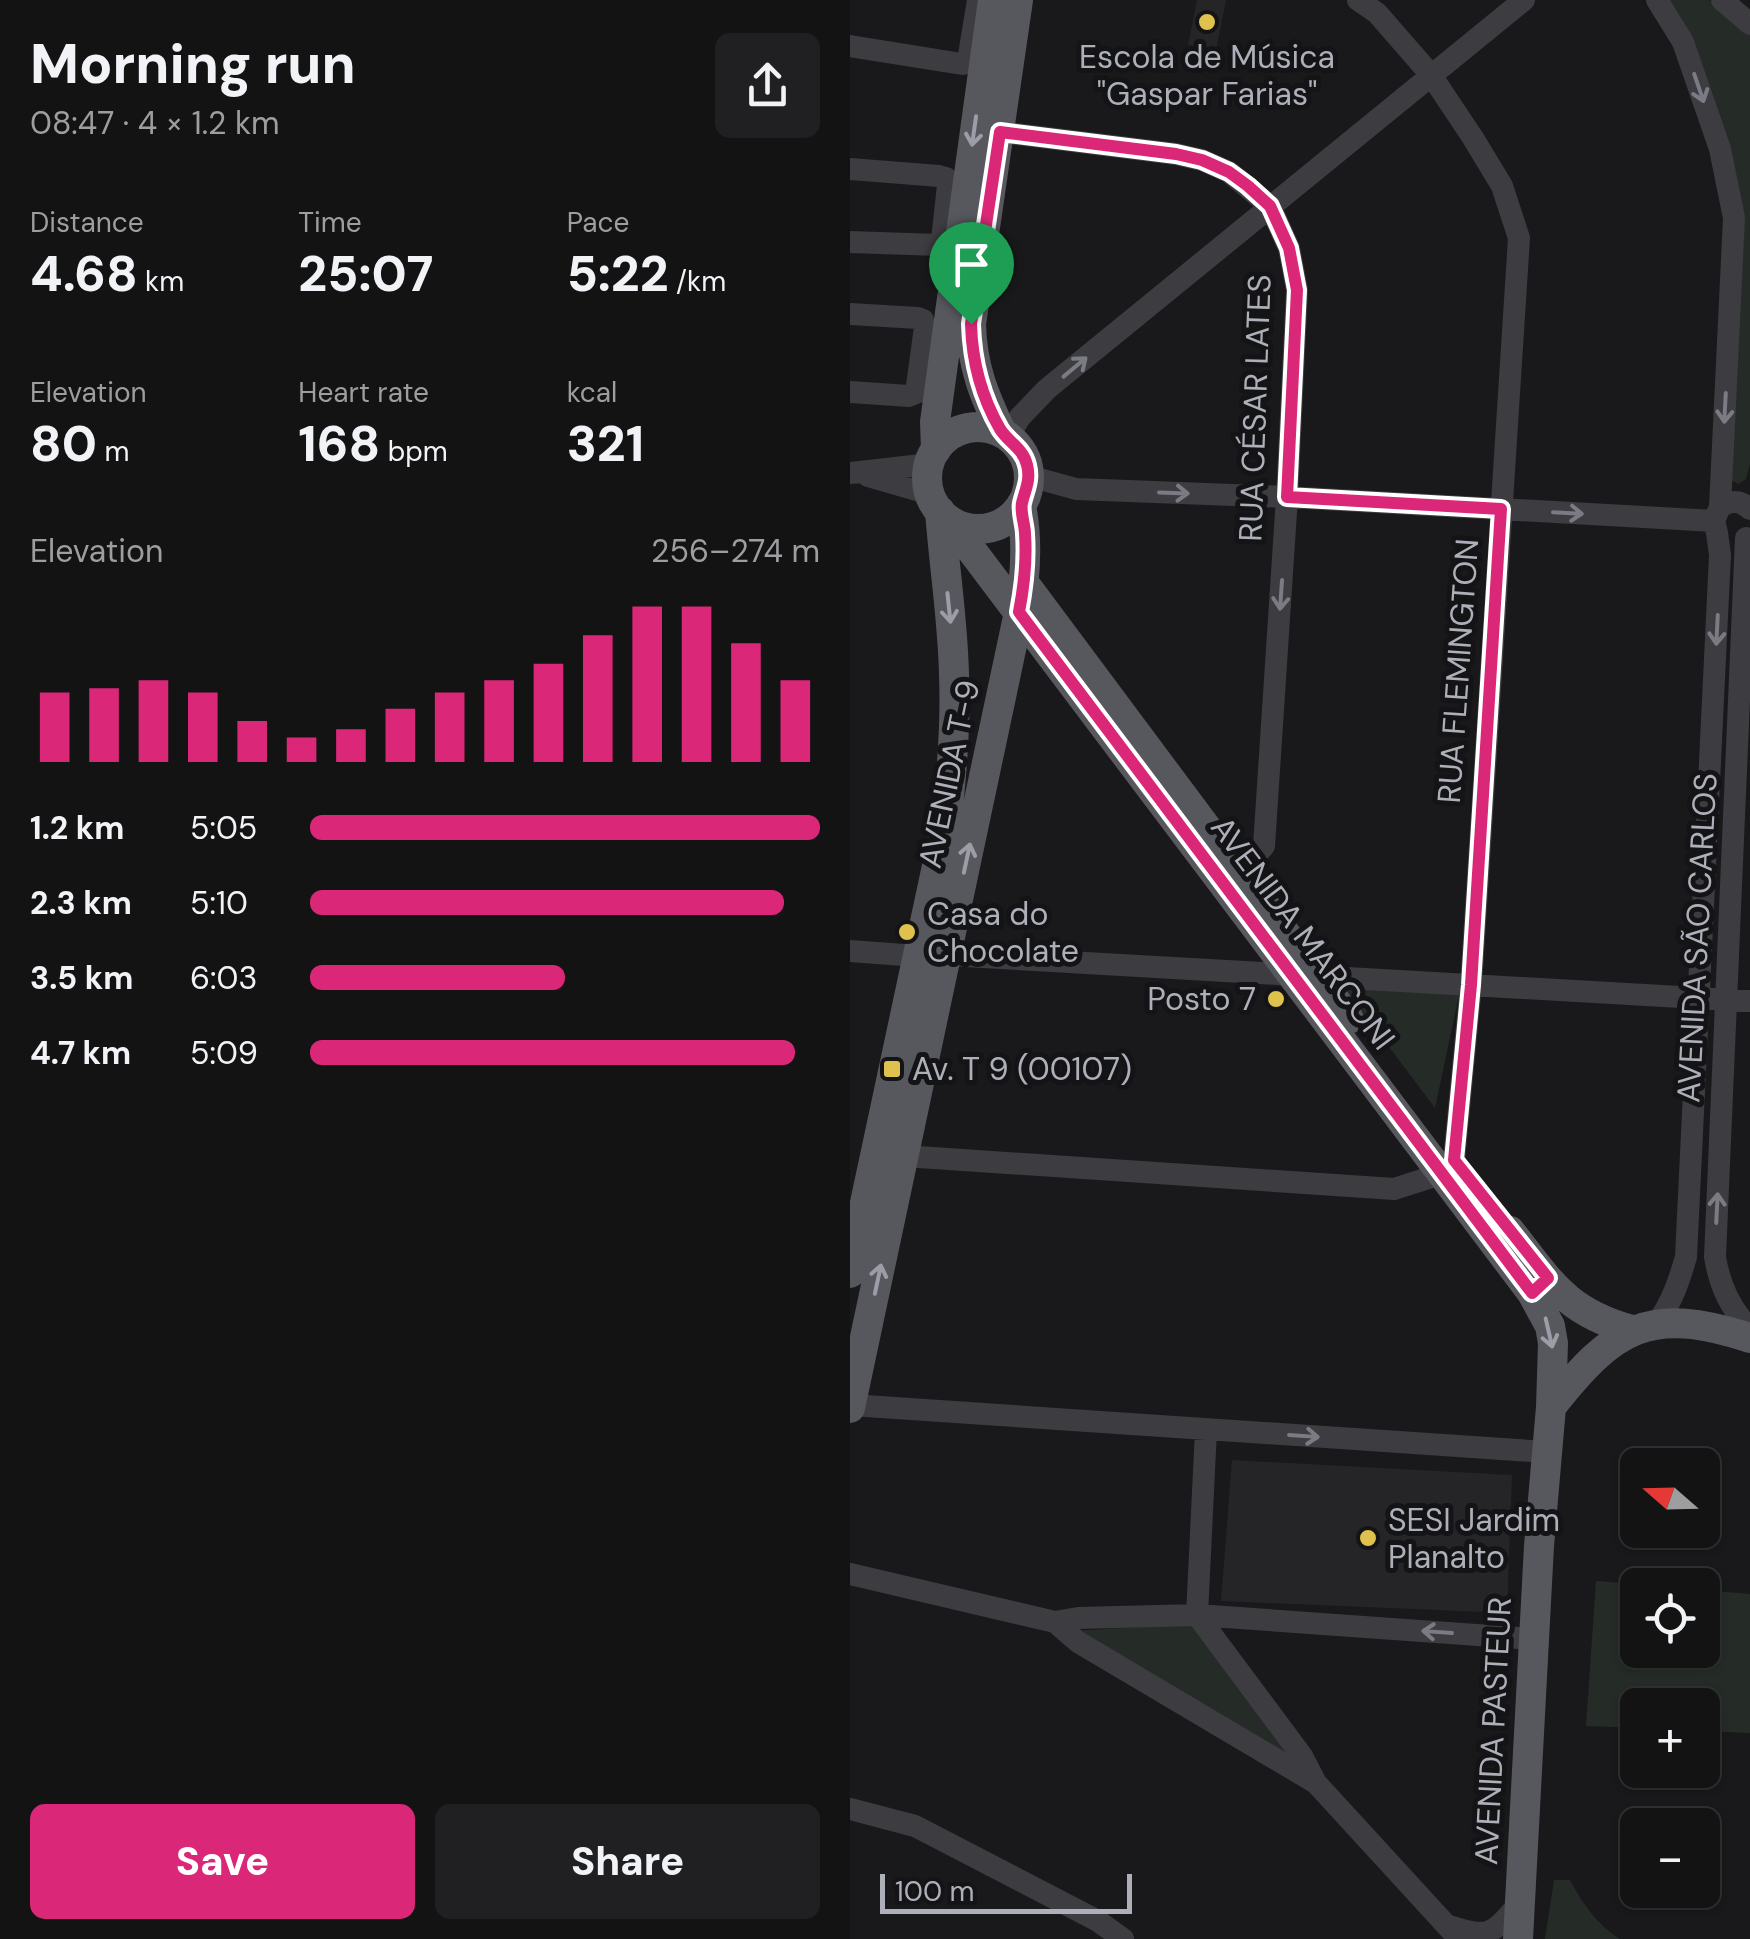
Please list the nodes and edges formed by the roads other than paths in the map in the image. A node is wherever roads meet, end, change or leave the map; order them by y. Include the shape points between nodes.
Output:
1 (978, 0) edge
2 (992, 0) edge
3 (1018, 0) edge
4 (1358, 0) edge
5 (1524, 0) edge
6 (1658, 0) edge
7 (1722, 0) edge
8 (1750, 24) edge
9 (850, 46) edge
10 (1431, 74) junction
11 (1000, 132) junction
12 (850, 170) edge
13 (1270, 206) junction
14 (850, 242) edge
15 (850, 314) edge
16 (850, 392) edge
17 (1005, 435) junction
18 (855, 474) edge
19 (937, 488) junction
20 (1025, 493) junction
21 (1287, 497) junction
22 (1750, 506) edge
23 (1501, 509) junction
24 (1717, 520) junction
25 (1748, 536) edge
26 (1022, 598) junction
27 (1233, 880) junction
28 (850, 951) edge
29 (932, 956) junction
30 (1304, 975) junction
31 (1471, 985) junction
32 (1698, 998) junction
33 (1739, 1001) edge
34 (904, 1156) junction
35 (1447, 1167) junction
36 (1686, 1256) junction
37 (1715, 1257) junction
38 (850, 1274) edge
39 (1540, 1286) junction
40 (1644, 1326) junction
41 (1750, 1334) edge
42 (850, 1407) edge
43 (1551, 1407) junction
44 (1206, 1430) junction
45 (1546, 1452) junction
46 (850, 1574) edge
47 (1197, 1615) junction
48 (1055, 1622) junction
49 (1534, 1638) junction
50 (1316, 1783) junction
51 (850, 1809) edge
52 (1515, 1926) edge
53 (1454, 1933) edge
54 (1123, 1939) edge

1 - 9 street via 966,63
2 -> 19 main road, AVENIDA T-9 via 935,422
3 - 11 main road
4 - 10 street, RUA FLEMINGTON
5 - 10 street
6 -> 24 street, AVENIDA SÃO CARLOS via 1683,42 1720,149 1734,218
7 - 8 street
10 - 13 street
10 - 23 street, RUA FLEMINGTON via 1502,186 1519,238
11 - 13 street, RUA CÉSAR LATES via 1202,160 1229,172
11 - 17 main road via 971,324 981,388
12 - 14 street via 939,176 948,185 939,245
17 -> 13 street via 1048,389
13 - 21 street, RUA CÉSAR LATES via 1289,248 1297,290
15 - 16 street via 918,318 925,326 916,393
17 - 19 main road via 978,427 944,440
17 - 20 main road via 1023,454
18 - 19 street
19 - 20 main road via 974,529 1001,523
19 - 26 main road, AVENIDA MARCONI
19 -> 29 main road, AVENIDA T-9 via 954,733
20 -> 21 street
20 - 26 main road, AVENIDA T-9
21 - 23 street
21 -> 27 street, RUA CÉSAR LATES via 1264,846
22 - 24 street via 1734,502
23 -> 24 street
23 - 31 street, RUA FLEMINGTON
24 - 25 street via 1726,540
24 -> 32 street, AVENIDA SÃO CARLOS
25 - 33 street, AVENIDA SÃO CARLOS
26 - 27 main road, AVENIDA MARCONI
29 -> 26 main road, AVENIDA T-9
27 - 30 main road, AVENIDA MARCONI
28 - 29 street
29 - 30 street
29 - 34 main road, AVENIDA T-9
29 - 38 main road, AVENIDA T-9
30 - 31 street
30 - 35 main road, AVENIDA MARCONI
31 - 32 street
31 - 35 street, RUA FLEMINGTON
32 - 33 street
32 - 36 street, AVENIDA SÃO CARLOS
37 -> 33 street, AVENIDA SÃO CARLOS
34 - 35 street via 1394,1189
42 -> 34 main road, AVENIDA T-9
35 - 39 main road, AVENIDA MARCONI
36 - 37 street
36 - 40 street, AVENIDA SÃO CARLOS via 1669,1306
37 - 41 street, AVENIDA SÃO CARLOS via 1725,1296
39 - 40 main road, AVENIDA MARCONI via 1590,1316
39 -> 43 main road, AVENIDA MARCONI via 1553,1343
40 - 41 main road, AVENIDA MARCONI
40 - 43 main road via 1598,1354
42 - 44 street
43 - 45 main road, AVENIDA PASTEUR
44 -> 45 street
44 - 47 street
45 - 49 main road, AVENIDA PASTEUR
46 - 48 street
47 - 48 street
49 -> 47 street
47 - 50 street
48 - 50 street
49 - 52 main road, AVENIDA PASTEUR
50 - 53 street
51 - 54 street via 914,1826
52 - 53 street via 1488,1935

